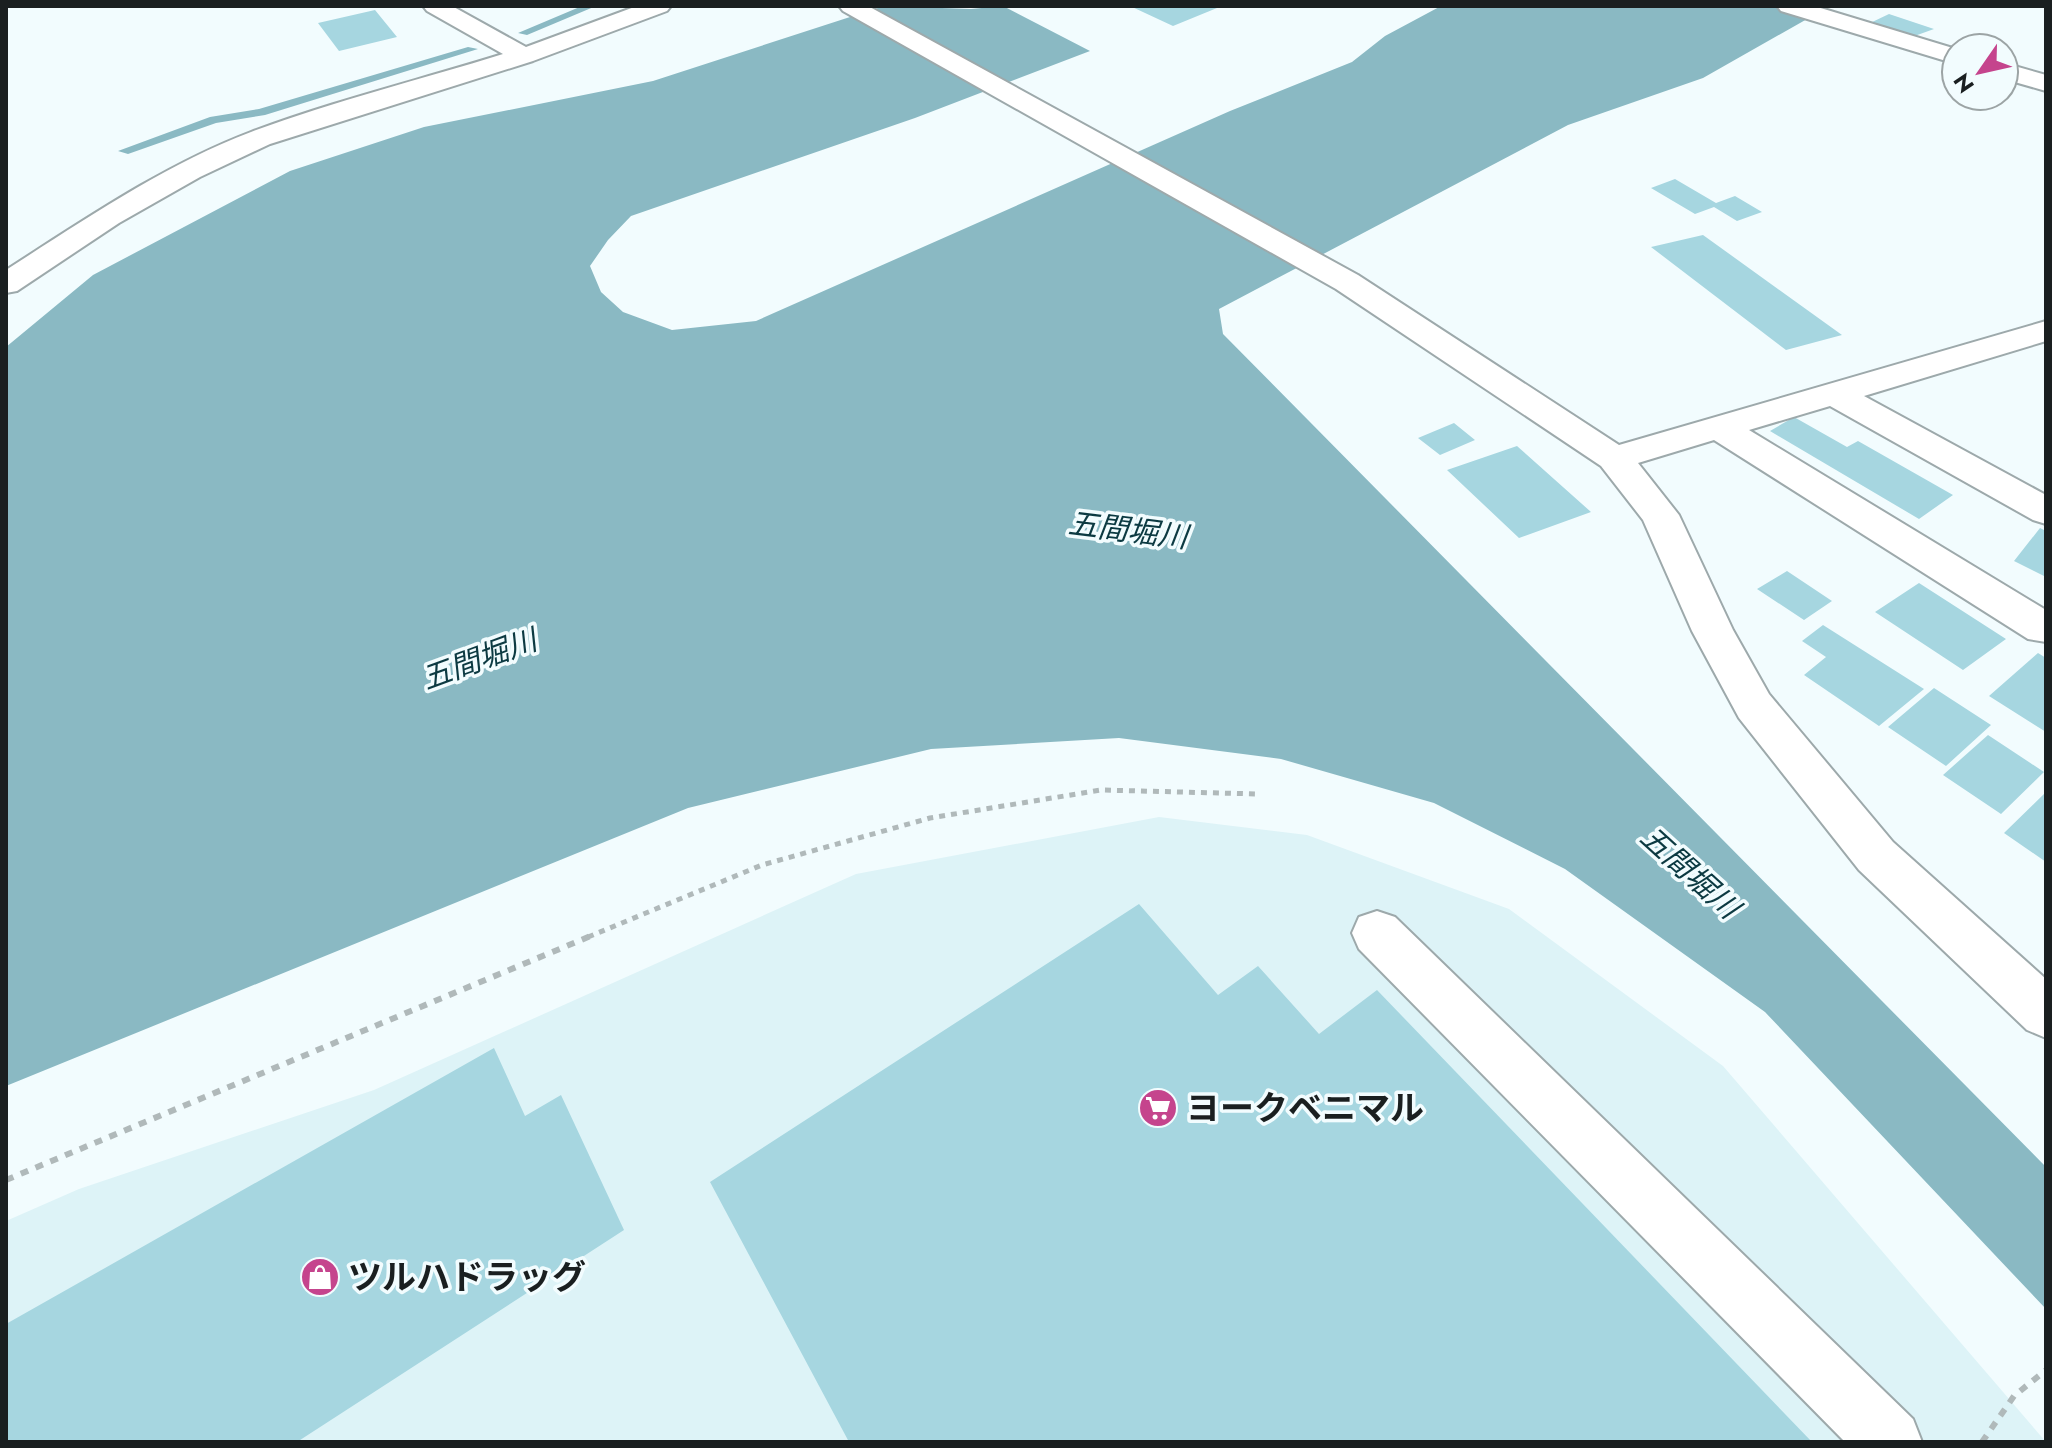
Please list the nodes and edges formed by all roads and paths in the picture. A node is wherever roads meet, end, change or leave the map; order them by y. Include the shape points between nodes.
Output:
1 (435, 6) edge
2 (659, 6) edge
3 (851, 6) edge
4 (1789, 6) edge
5 (1940, 52) edge
6 (524, 56) junction
7 (2020, 76) edge
8 (2046, 83) edge
9 (6, 284) edge
10 (1358, 289) junction
11 (2044, 333) edge
12 (1833, 393) junction
13 (1515, 425) dead end
14 (1718, 427) junction
15 (1614, 458) junction
16 (2046, 511) edge
17 (2043, 628) dead end
18 (1259, 794) dead end
19 (1377, 933) dead end
20 (2046, 1013) edge
21 (6, 1180) edge
22 (2046, 1370) edge
23 (1890, 1442) edge
24 (1982, 1442) edge

1 - 6 street
2 - 6 street
3 - 10 street
4 - 5 street
6 - 9 street via 260,138 109,217
7 - 8 street
10 - 13 street via 1343,310
10 - 15 street
11 - 12 street
12 - 14 street
12 - 16 street
14 - 15 street
14 - 17 street
15 - 20 street via 1660,515 1754,706 1876,856
18 - 21 path via 1101,790 930,818 762,865
19 - 23 street
22 - 24 path via 2014,1396

